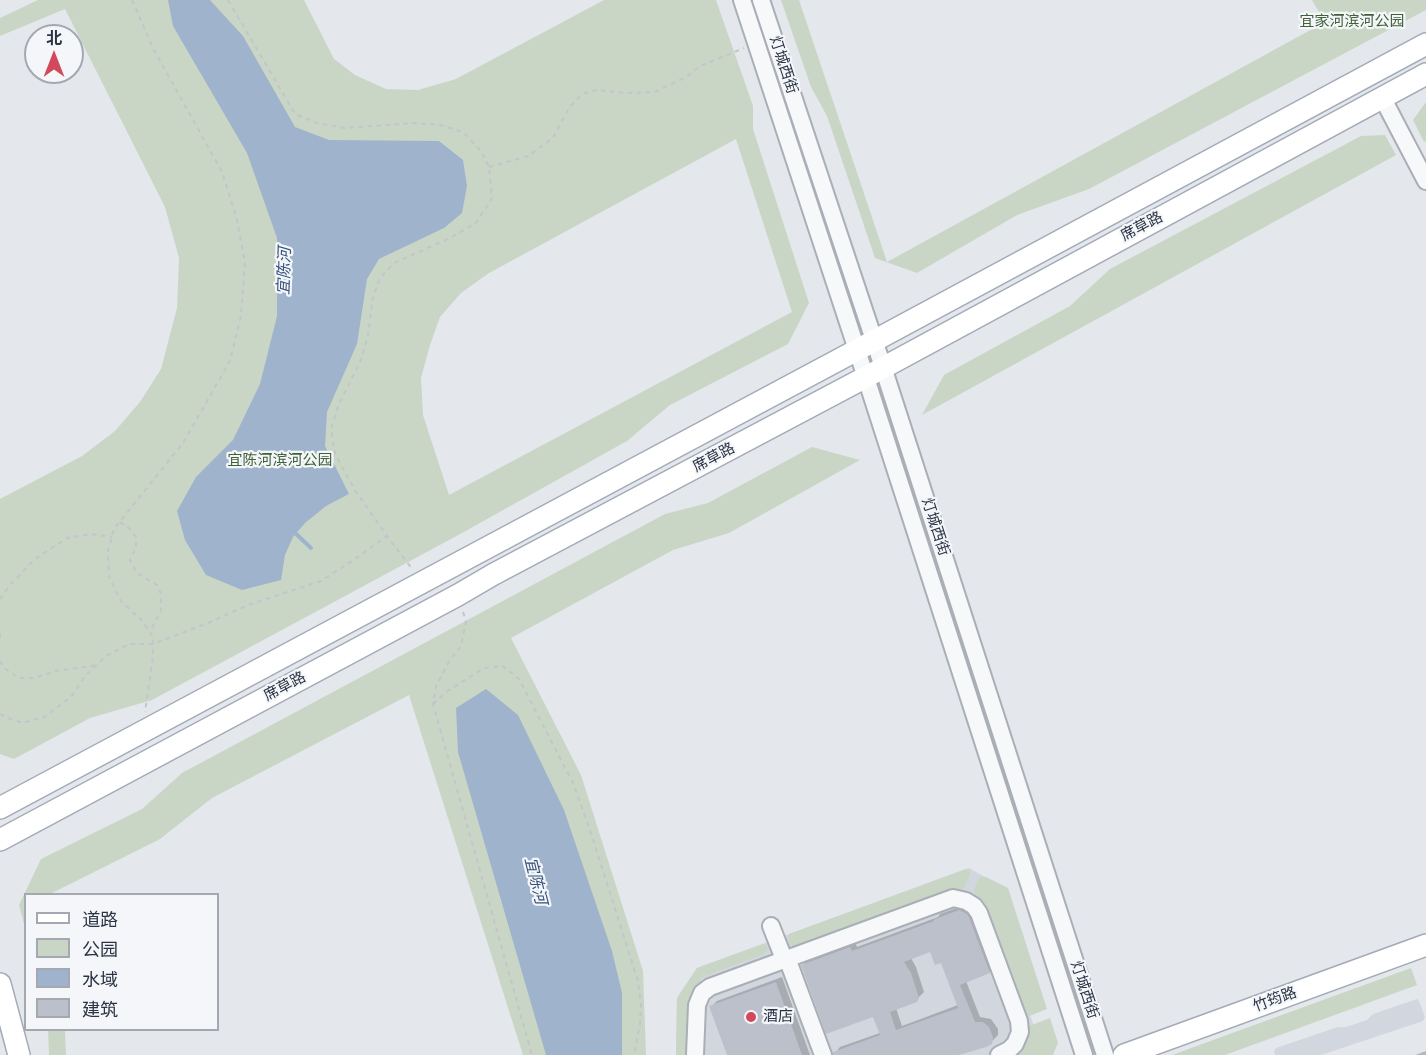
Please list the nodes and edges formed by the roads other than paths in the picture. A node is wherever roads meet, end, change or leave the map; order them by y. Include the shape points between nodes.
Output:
1 (742, 0) edge
2 (761, 0) edge
3 (1426, 44) edge
4 (1426, 74) edge
5 (1382, 97) junction
6 (1426, 181) edge
7 (866, 346) junction
8 (874, 372) junction
9 (0, 808) edge
10 (0, 840) edge
11 (771, 926) dead end
12 (1426, 945) edge
13 (785, 959) junction
14 (0, 984) edge
15 (19, 1055) edge
16 (695, 1055) edge
17 (823, 1055) edge
18 (999, 1055) edge
19 (1084, 1055) edge
20 (1105, 1055) edge
21 (1124, 1055) edge

1 - 7 street, 灯城西街
2 - 7 street, 灯城西街
3 - 7 main road, 席草路
4 - 5 main road, 席草路
5 - 6 street
5 - 8 main road, 席草路
7 - 8 street, 灯城西街
7 - 9 main road, 席草路
8 - 10 main road, 席草路
8 - 19 street, 灯城西街
8 - 20 street, 灯城西街
11 - 13 street
12 - 21 main road, 竹筠路
13 - 16 street via 702,993 696,1009
13 - 17 street
13 - 18 street via 947,899 966,901 979,913 1019,1021 1016,1044
14 - 15 main road

